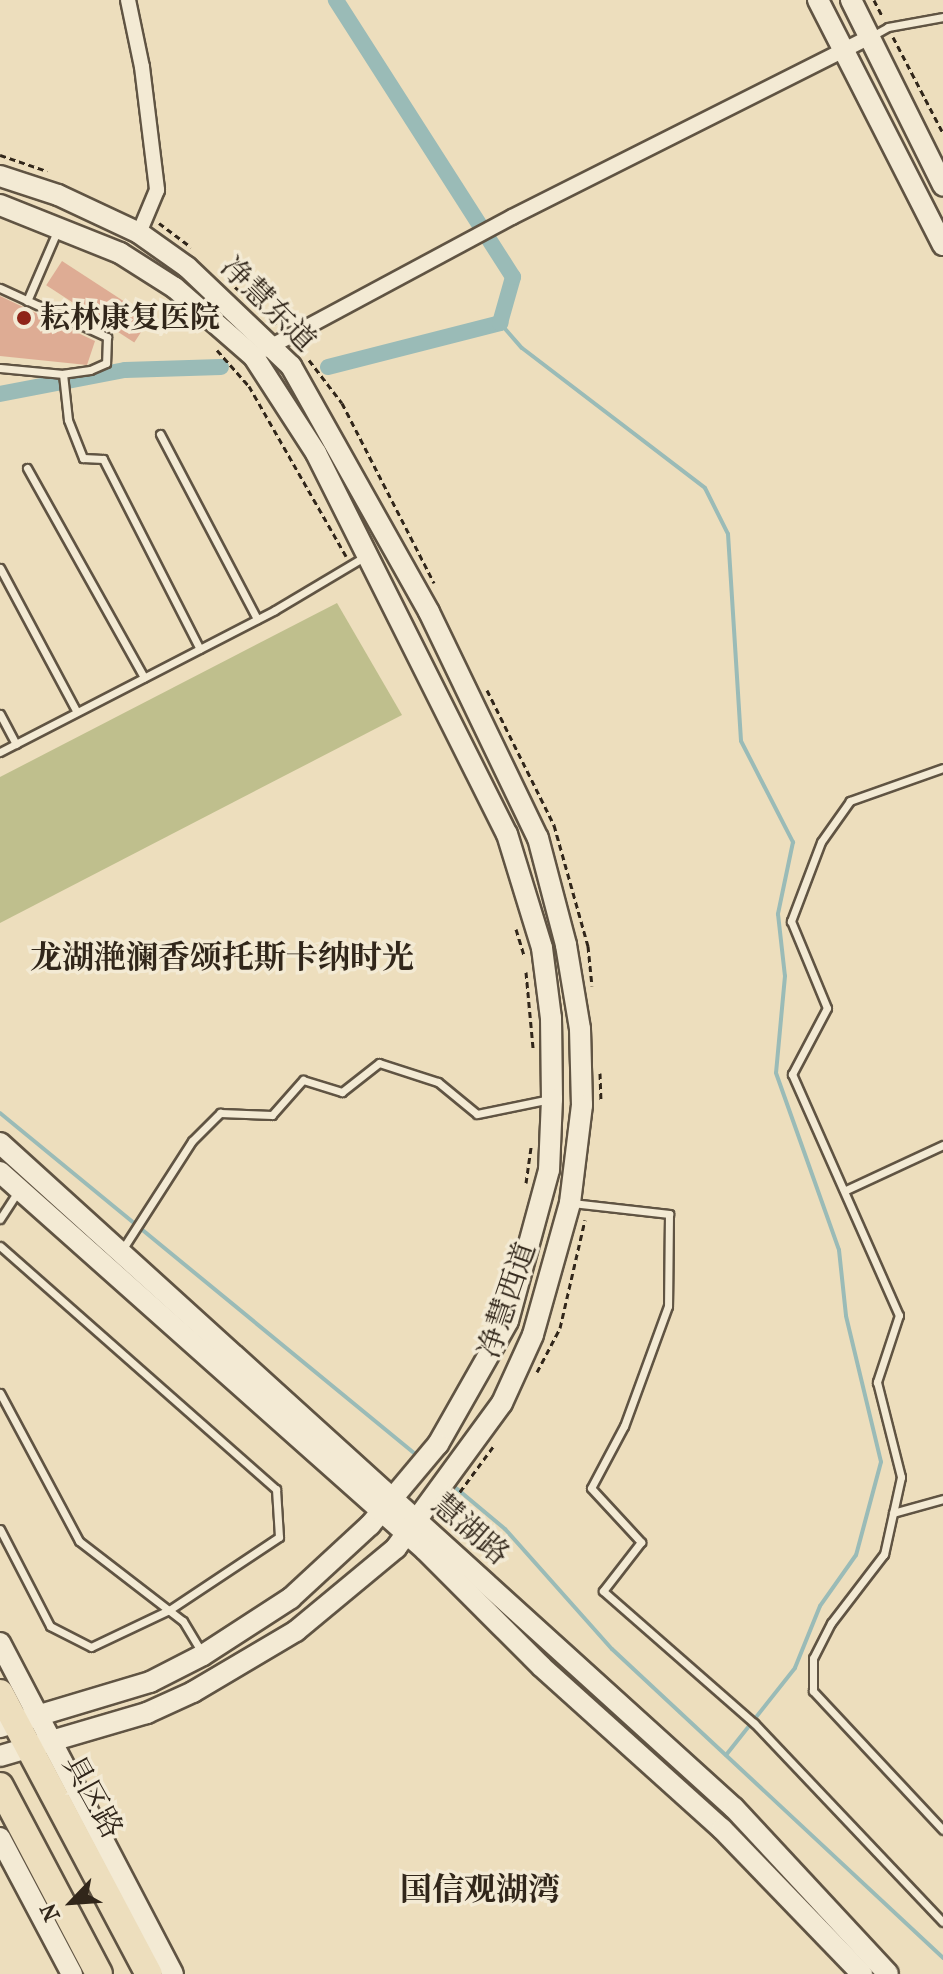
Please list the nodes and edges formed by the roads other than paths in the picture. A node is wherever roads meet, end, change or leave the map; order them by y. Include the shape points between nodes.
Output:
1 (128, 0) edge
2 (818, 0) edge
3 (851, 0) edge
4 (943, 17) edge
5 (879, 32) junction
6 (845, 49) junction
7 (0, 176) edge
8 (943, 185) edge
9 (0, 205) edge
10 (58, 228) junction
11 (139, 233) junction
12 (943, 245) edge
13 (0, 288) edge
14 (27, 301) junction
15 (273, 344) junction
16 (254, 357) junction
17 (0, 368) edge
18 (64, 376) junction
19 (160, 434) dead end
20 (27, 468) dead end
21 (359, 561) junction
22 (0, 568) edge
23 (429, 612) joint
24 (257, 619) junction
25 (406, 628) joint
26 (200, 649) junction
27 (144, 677) junction
28 (77, 712) junction
29 (0, 714) edge
30 (16, 744) junction
31 (0, 752) edge
32 (943, 768) edge
33 (552, 1099) junction
34 (0, 1143) edge
35 (943, 1145) edge
36 (0, 1172) edge
37 (19, 1190) junction
38 (846, 1190) junction
39 (570, 1203) junction
40 (0, 1219) edge
41 (0, 1246) edge
42 (120, 1252) junction
43 (0, 1393) edge
44 (943, 1499) edge
45 (386, 1507) junction
46 (893, 1513) junction
47 (0, 1529) edge
48 (411, 1529) junction
49 (169, 1610) junction
50 (0, 1643) edge
51 (203, 1655) junction
52 (0, 1693) edge
53 (18, 1722) edge
54 (41, 1745) junction
55 (0, 1756) edge
56 (0, 1786) edge
57 (943, 1830) edge
58 (0, 1838) edge
59 (943, 1922) edge
60 (72, 1974) edge
61 (99, 1974) edge
62 (149, 1974) edge
63 (173, 1974) edge
64 (862, 1974) edge
65 (888, 1974) edge

1 - 11 street via 157,190
2 - 6 street
3 - 5 street
4 - 5 lane
5 - 6 street
5 - 8 street
6 - 12 street
6 - 15 street
7 - 11 street, 净慧东道 via 58,195
9 - 10 street, 净慧东道
10 - 14 lane
10 - 16 street, 净慧东道 via 120,253 175,288
11 - 15 street, 净慧东道 via 187,267
13 - 14 lane
14 - 18 lane via 107,337 106,363
15 - 16 street
15 - 23 street, 净慧东道 via 330,428
16 - 21 street, 净慧东道 via 316,453
17 - 18 lane
18 - 26 lane via 68,420 83,458 103,459
19 - 24 lane
20 - 27 lane
21 - 24 lane
21 - 25 street, 净慧东道
22 - 28 lane
23 - 39 street, 净慧西道 via 538,838 566,945 580,1029 582,1105
24 - 26 lane
25 - 33 street, 净慧西道 via 512,848 542,948 551,1018
26 - 27 lane
27 - 28 lane
28 - 30 lane
29 - 30 lane
30 - 31 lane
32 - 38 lane via 850,801 821,842 791,921 827,1008 792,1074
33 - 42 lane via 477,1114 438,1082 379,1063 342,1092 303,1080 272,1115 220,1113 192,1141
33 - 45 street, 净慧西道 via 549,1170 508,1321 438,1444
34 - 42 street, 慧湖路
35 - 38 lane
36 - 37 street, 慧湖路
37 - 40 lane
37 - 45 street, 慧湖路
38 - 46 lane via 899,1315 877,1382 901,1477
39 - 48 street, 净慧西道 via 533,1335 502,1403 469,1468 448,1496
39 - 59 lane via 669,1214 668,1306 624,1426 591,1488 641,1542 603,1591 754,1723
41 - 49 lane via 276,1489 279,1537
42 - 45 street, 慧湖路
43 - 49 lane via 79,1541
44 - 46 lane
45 - 48 street, 慧湖路
45 - 51 street, 净慧西道 via 291,1598
46 - 57 lane via 884,1554 831,1623 813,1658 813,1691
47 - 49 lane via 50,1626 91,1647
48 - 54 street, 净慧西道 via 343,1594 256,1657 147,1713
48 - 64 street, 慧湖路 via 542,1667 722,1829
48 - 65 street, 慧湖路 via 734,1808
49 - 51 lane via 183,1621
50 - 53 street
51 - 53 street, 净慧西道 via 150,1682
52 - 53 highway, 具区路
53 - 54 highway, 具区路
54 - 55 street, 净慧西道
54 - 62 highway, 具区路
54 - 63 street
56 - 61 highway
58 - 60 street

